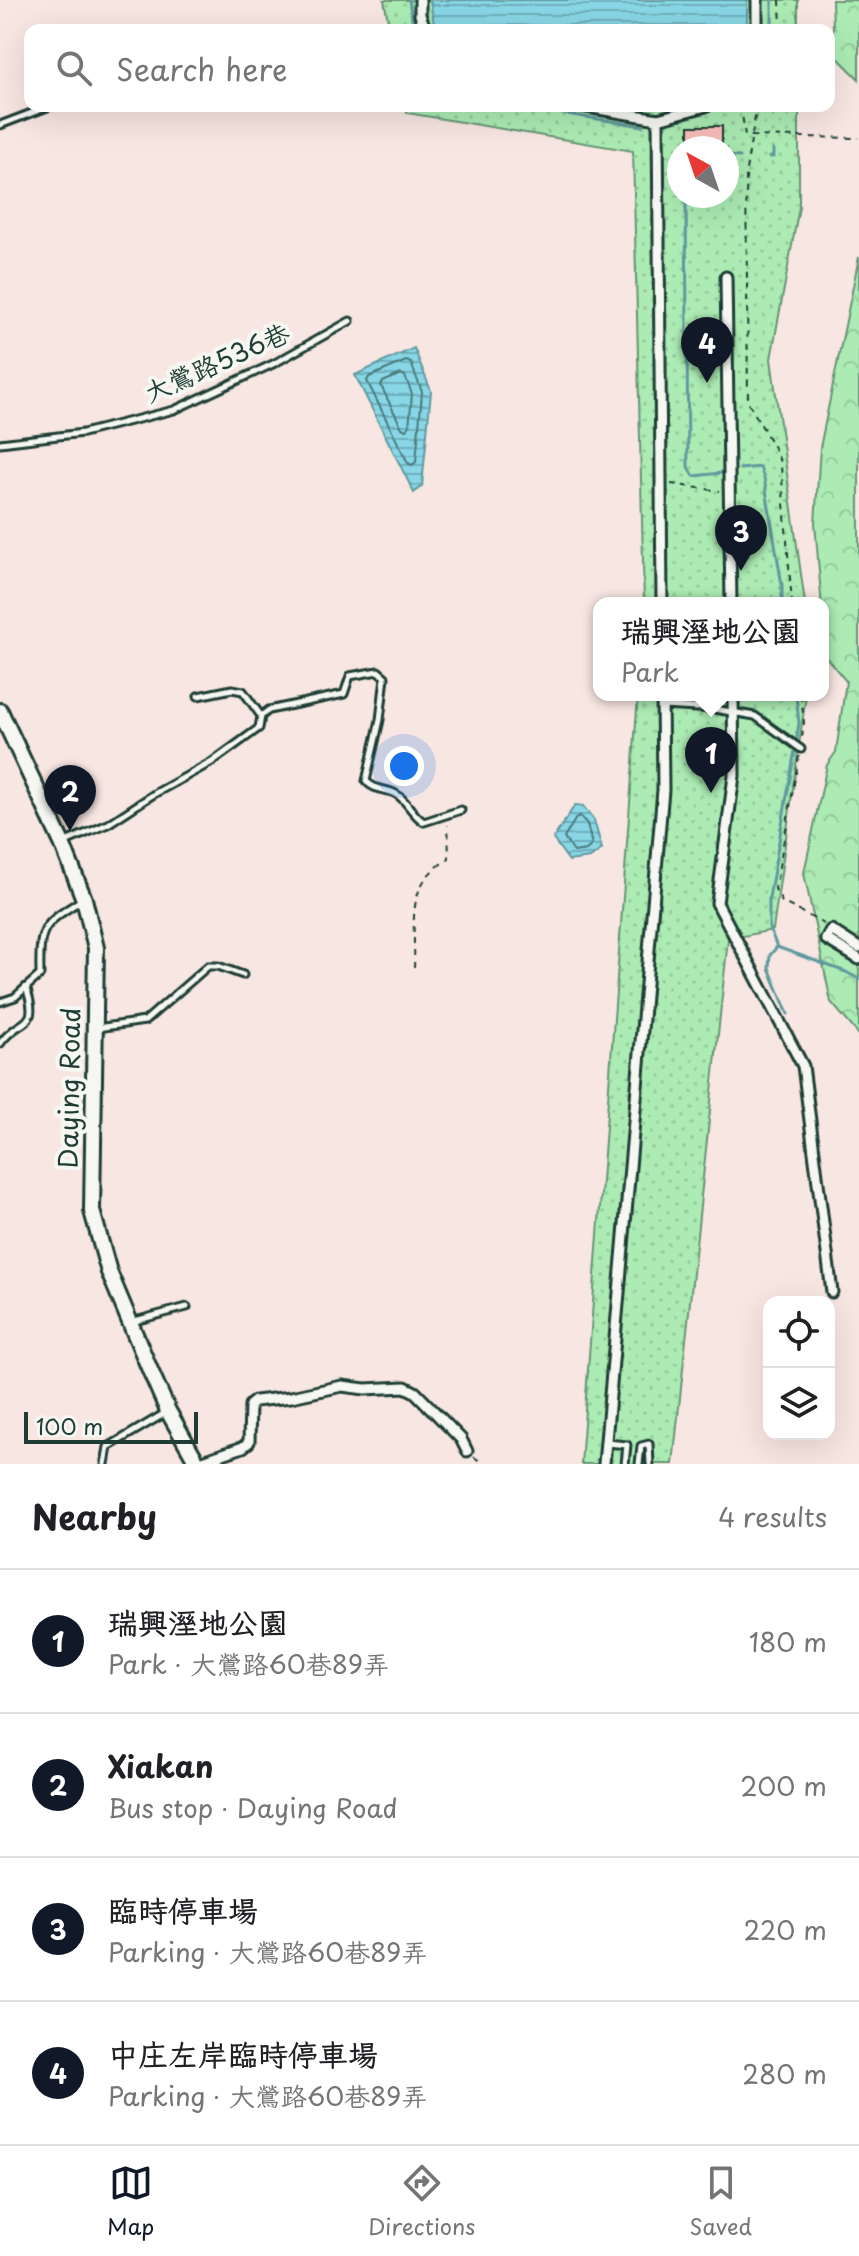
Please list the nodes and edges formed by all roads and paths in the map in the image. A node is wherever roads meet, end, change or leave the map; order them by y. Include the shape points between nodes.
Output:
1 (420, 0) edge
2 (757, 0) edge
3 (780, 0) edge
4 (424, 24) edge
5 (757, 24) edge
6 (781, 24) edge
7 (34, 112) edge
8 (617, 112) edge
9 (684, 112) edge
10 (742, 112) edge
11 (759, 112) edge
12 (658, 119) junction
13 (0, 125) edge
14 (751, 136) junction
15 (859, 138) edge
16 (726, 277) dead end
17 (350, 321) dead end
18 (0, 443) edge
19 (662, 483) junction
20 (728, 492) junction
21 (662, 597) edge
22 (731, 597) edge
23 (792, 597) edge
24 (198, 696) dead end
25 (662, 701) edge
26 (668, 701) edge
27 (733, 701) edge
28 (802, 701) edge
29 (0, 711) edge
30 (733, 712) junction
31 (261, 716) junction
32 (801, 749) junction
33 (461, 810) dead end
34 (448, 816) junction
35 (62, 843) junction
36 (84, 899) junction
37 (833, 929) dead end
38 (859, 948) edge
39 (859, 959) edge
40 (414, 968) dead end
41 (243, 975) dead end
42 (26, 987) junction
43 (0, 1002) edge
44 (96, 1028) junction
45 (0, 1044) edge
46 (832, 1292) dead end
47 (187, 1307) dead end
48 (130, 1322) junction
49 (168, 1411) junction
50 (606, 1443) junction
51 (467, 1451) dead end
52 (105, 1464) edge
53 (197, 1464) edge
54 (604, 1464) edge
55 (625, 1464) edge
56 (639, 1464) edge
57 (650, 1464) edge

1 - 4 street
2 - 5 street
3 - 6 path
7 - 13 lane
8 - 12 street
9 - 12 street
10 - 14 path via 745,136
11 - 14 path
12 - 19 street
14 - 15 path
14 - 23 path via 746,170 748,402 781,466
16 - 20 street
17 - 18 lane, 大鶯路536巷 via 174,410 83,433
19 - 20 path
19 - 21 street
20 - 22 street
24 - 31 lane via 243,691
25 - 50 street via 663,790
26 - 30 lane
27 - 30 street
28 - 32 path
29 - 35 street, Daying Road
30 - 32 lane via 755,716
30 - 46 street via 734,776 717,903 803,1066
31 - 34 lane via 344,694 350,676 378,671 385,677 366,781 372,788 398,794 424,822
31 - 35 lane via 259,728 212,762 108,824
32 - 37 path via 775,889 782,902
33 - 34 lane
34 - 40 path via 449,859 420,883 413,920
35 - 36 street, Daying Road
36 - 42 lane via 48,921 39,942 40,975
36 - 44 street, Daying Road via 96,948
38 - 39 street via 831,930 826,939
41 - 44 lane via 208,966 145,1021
42 - 43 lane
42 - 45 lane via 33,1007 30,1018
44 - 48 street, Daying Road via 92,1211
47 - 48 lane
48 - 49 street, Daying Road
49 - 52 lane via 108,1447
49 - 53 street, Daying Road
50 - 54 street
50 - 55 lane via 627,1445
51 - 53 street via 415,1392 405,1387 342,1386 255,1401 250,1405 249,1442
56 - 57 lane via 641,1446 649,1444

